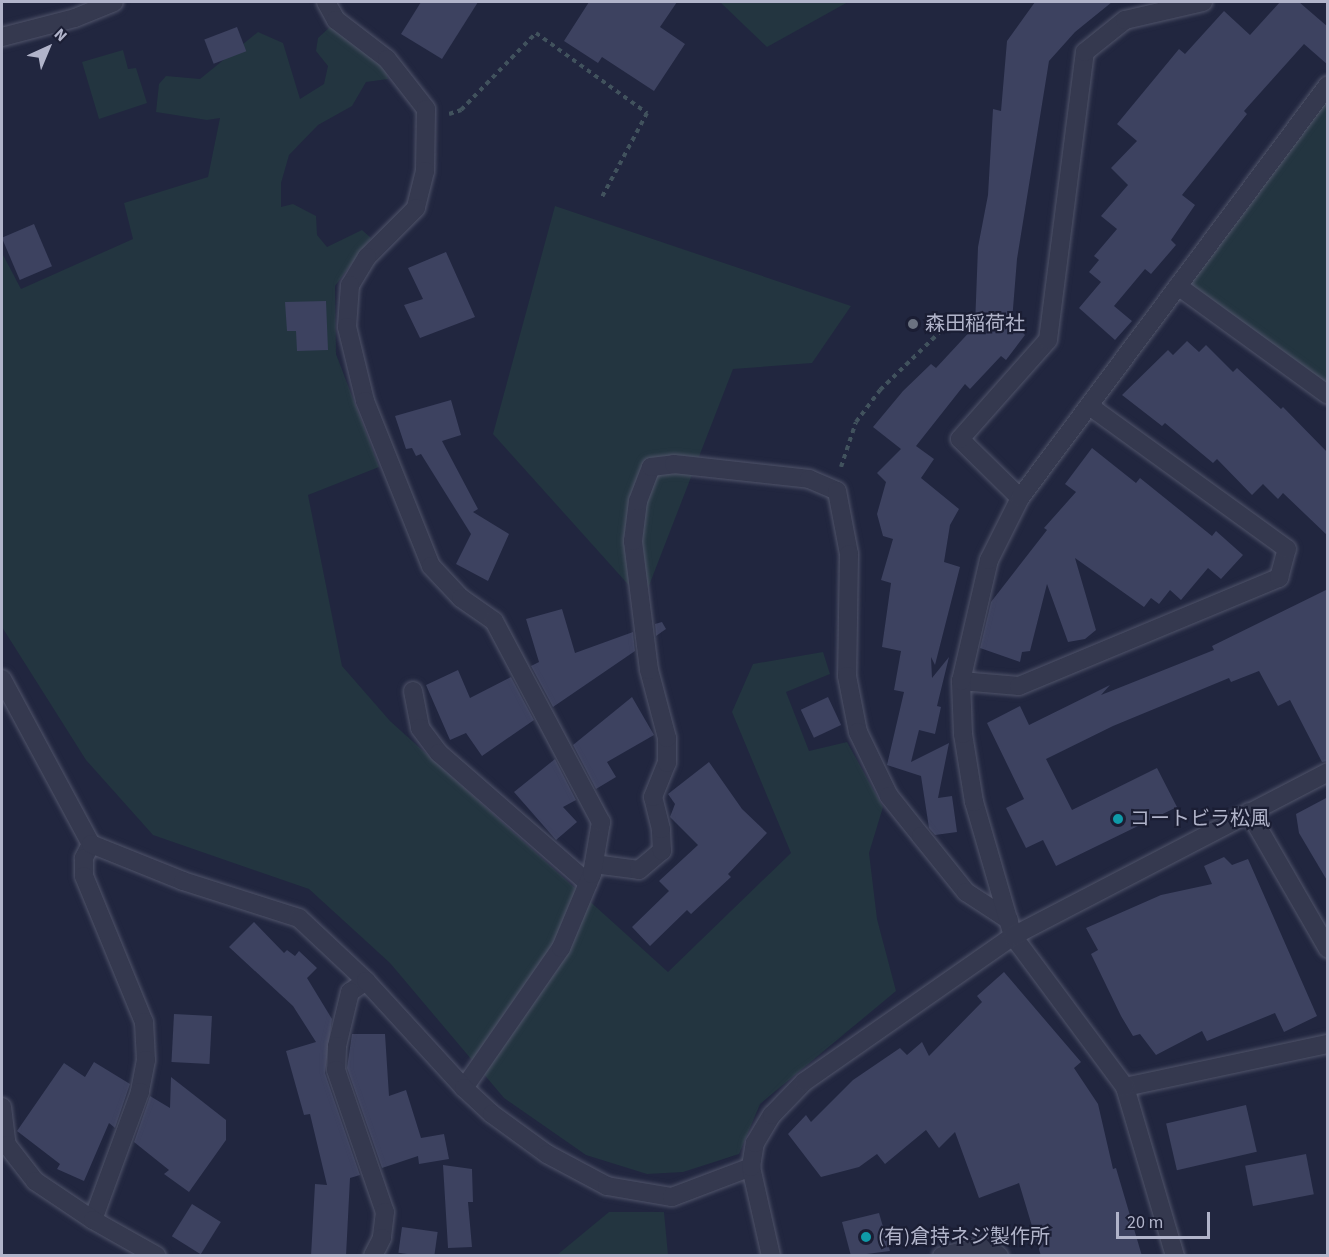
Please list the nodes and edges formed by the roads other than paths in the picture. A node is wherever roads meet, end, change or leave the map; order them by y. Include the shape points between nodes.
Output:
1 (114, 2) edge
2 (326, 2) edge
3 (1203, 2) edge
4 (2, 37) edge
5 (1327, 87) edge
6 (1178, 286) junction
7 (1328, 395) edge
8 (1092, 407) junction
9 (1020, 498) junction
10 (2, 679) edge
11 (961, 681) junction
12 (413, 691) dead end
13 (1328, 772) edge
14 (1249, 812) junction
15 (91, 844) junction
16 (594, 864) junction
17 (588, 883) junction
18 (1011, 928) junction
19 (1328, 949) edge
20 (366, 981) junction
21 (1328, 1044) edge
22 (1125, 1087) junction
23 (464, 1088) junction
24 (2, 1107) edge
25 (751, 1167) junction
26 (93, 1220) junction
27 (158, 1256) edge
28 (373, 1256) edge
29 (771, 1256) edge
30 (942, 1256) edge
31 (999, 1256) edge
32 (1175, 1256) edge

1 - 4 street via 75,18
2 - 16 street via 336,20 387,59 426,109 425,171 416,208 367,257 350,285 347,327 365,401 431,566 461,598 494,621 600,822
3 - 9 street via 1125,20 1085,52 1048,340 960,439
5 - 6 street
6 - 7 street
6 - 8 street
8 - 9 street
8 - 11 street via 1287,549 1279,578 1019,686
9 - 11 street via 989,560
10 - 15 street
11 - 18 street via 963,734 974,802
12 - 17 street via 420,728 439,753
13 - 14 street
14 - 18 street
14 - 19 street
15 - 20 street via 183,881 299,918
15 - 26 street via 84,858 84,876 144,1022 146,1060 140,1092
16 - 17 street
16 - 18 street via 639,870 662,850 662,828 653,797 667,763 667,738 649,670 633,541 638,501 651,468 674,464 809,479 837,491 849,554 847,676 858,732 889,796 966,892
17 - 23 street via 561,948
18 - 22 street
18 - 25 street via 804,1082 772,1115 755,1143
20 - 23 street
20 - 28 street via 350,992 337,1046 336,1070 385,1212 382,1238
21 - 22 street
22 - 32 street
23 - 25 street via 547,1154 607,1186 672,1197
24 - 26 street via 7,1145 35,1181
25 - 29 street
26 - 27 street
30 - 31 street via 987,1246

